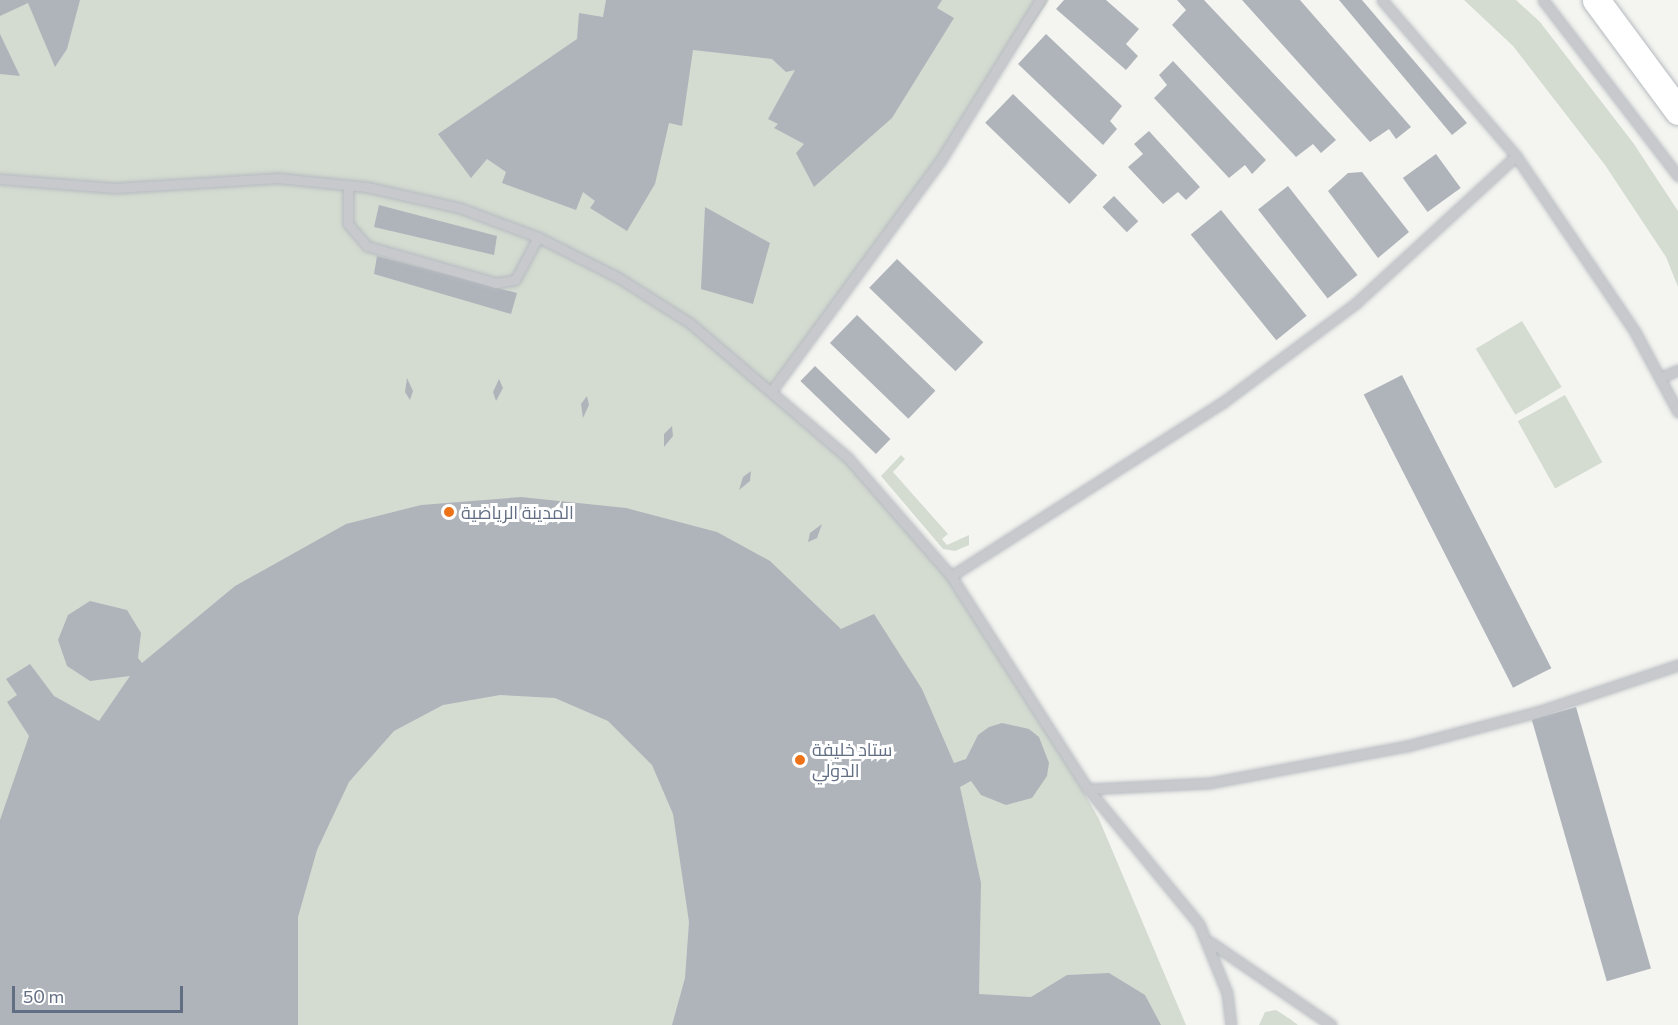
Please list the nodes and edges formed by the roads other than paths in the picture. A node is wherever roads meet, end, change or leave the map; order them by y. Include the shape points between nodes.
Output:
1 (1040, 0) edge
2 (1382, 0) edge
3 (1543, 0) edge
4 (1596, 0) edge
5 (1678, 111) edge
6 (1516, 156) junction
7 (1678, 176) edge
8 (0, 179) edge
9 (348, 185) junction
10 (538, 237) junction
11 (1678, 370) edge
12 (1662, 377) junction
13 (773, 389) junction
14 (1678, 412) edge
15 (951, 576) junction
16 (1678, 665) edge
17 (1088, 789) junction
18 (1209, 941) junction
19 (1231, 1025) edge
20 (1331, 1025) edge

1 - 13 lane via 940,160
2 - 6 lane
3 - 7 lane
4 - 5 main road
6 - 12 lane
6 - 15 lane via 1356,303 1222,403
8 - 9 lane via 68,187 278,178
9 - 10 lane via 459,208
9 - 10 lane via 348,224 367,246 496,282 515,280
10 - 13 lane via 619,278 690,323
11 - 12 lane
12 - 14 lane
13 - 15 lane via 869,480
15 - 17 lane
16 - 17 lane via 1526,715 1407,746 1209,783
17 - 18 lane
18 - 19 lane via 1227,993
18 - 20 lane

